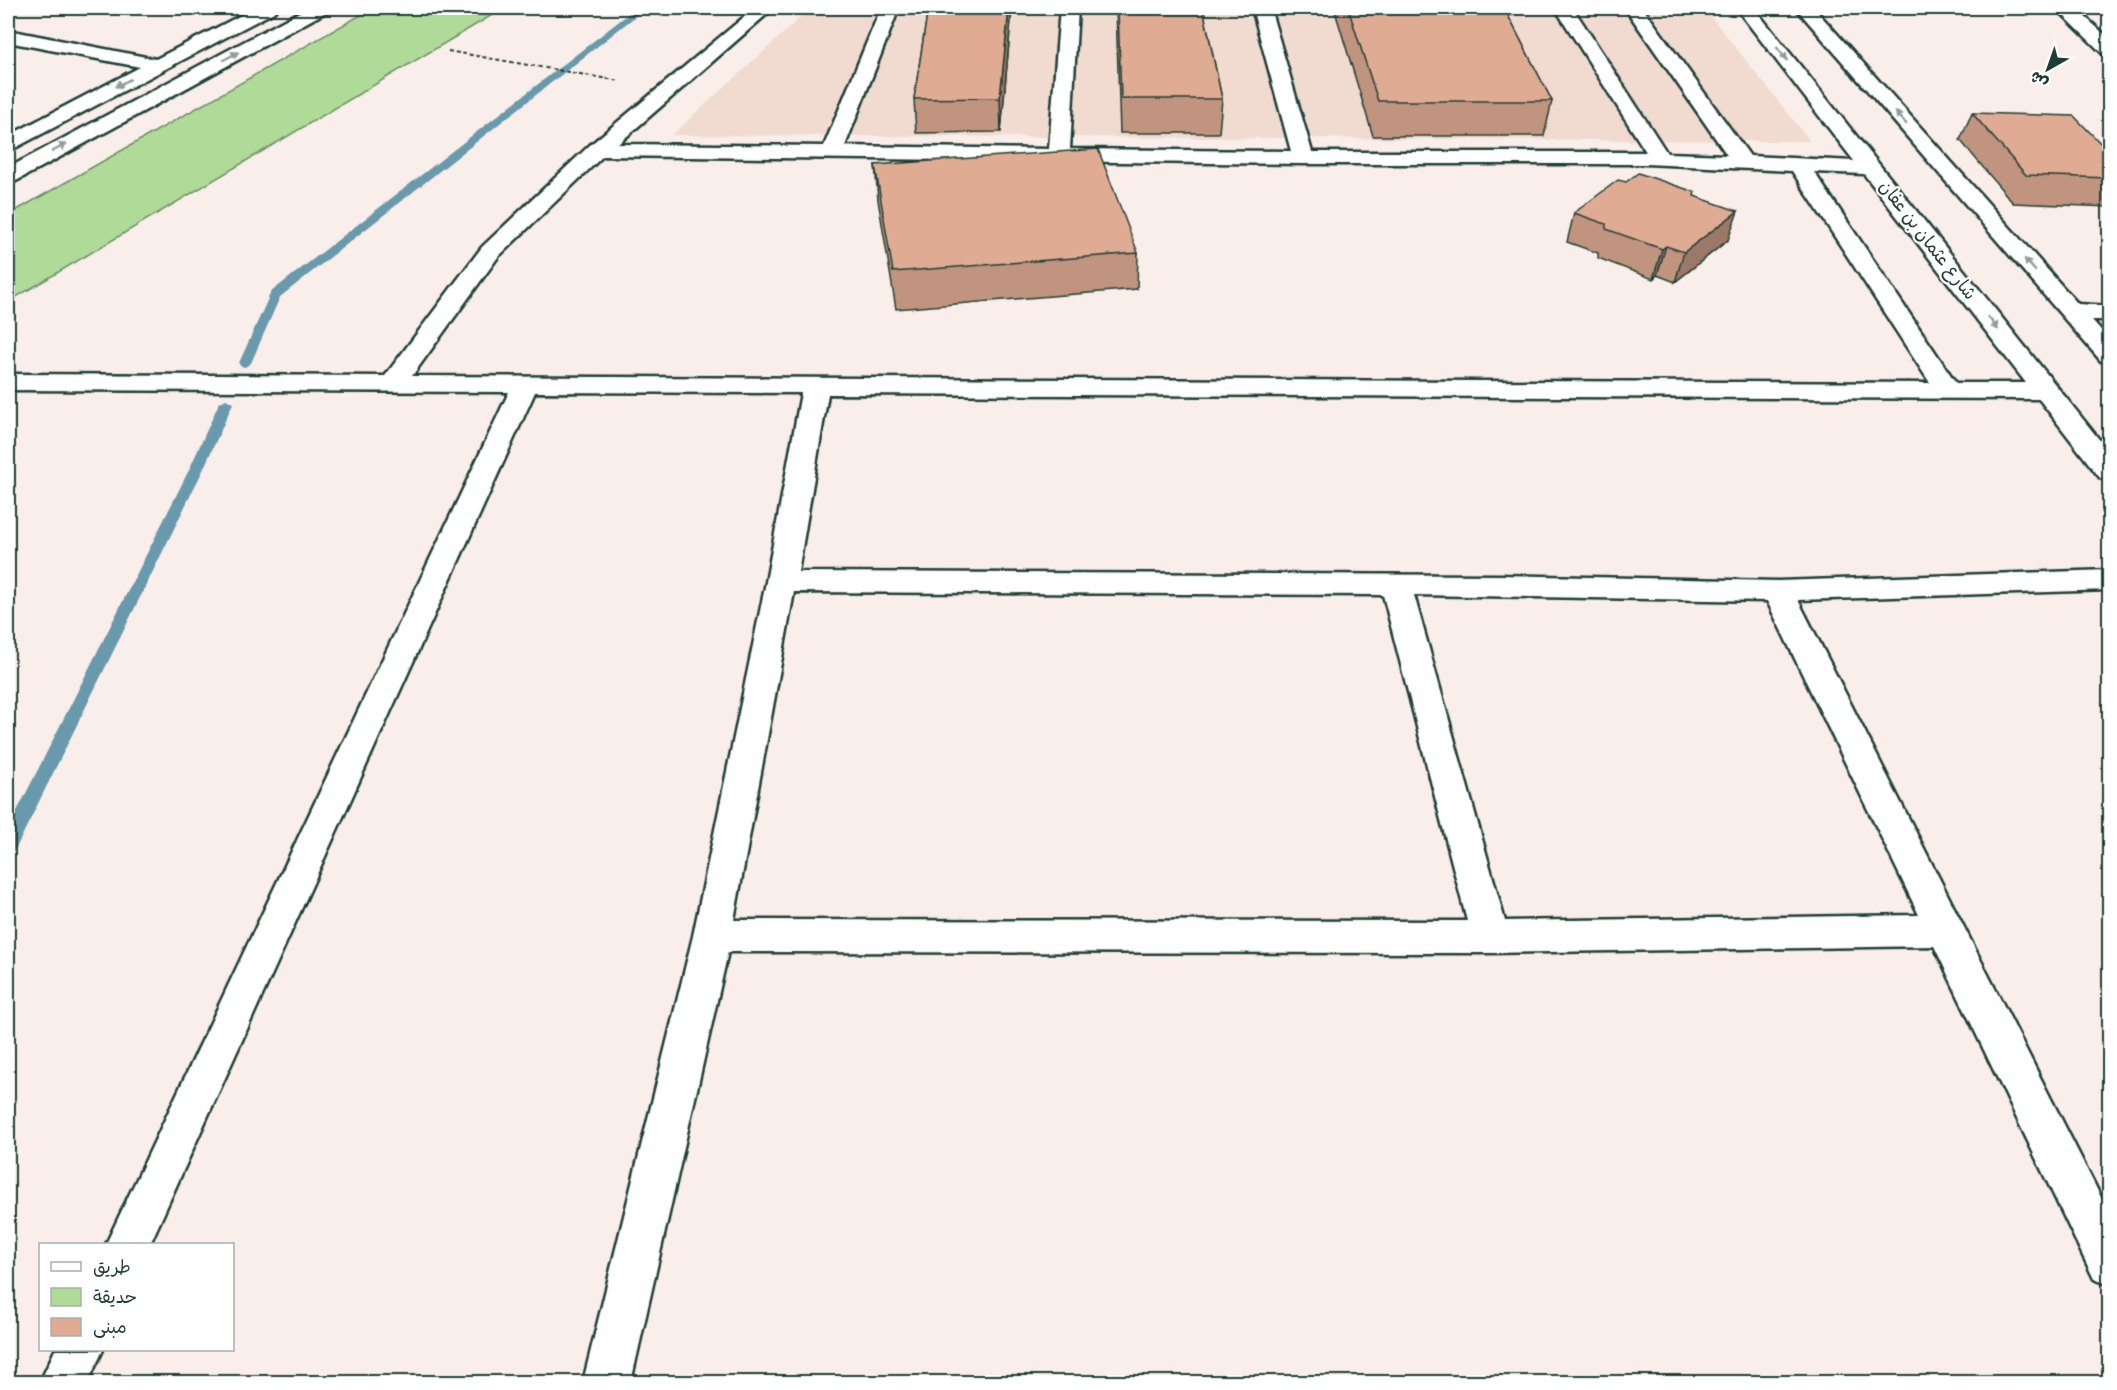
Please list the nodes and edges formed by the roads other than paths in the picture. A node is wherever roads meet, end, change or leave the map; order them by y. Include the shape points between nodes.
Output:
1 (268, 8) edge
2 (320, 8) edge
3 (765, 8) edge
4 (890, 8) edge
5 (1069, 8) edge
6 (1261, 8) edge
7 (1564, 8) edge
8 (1634, 8) edge
9 (1745, 8) edge
10 (1805, 8) edge
11 (2065, 8) edge
12 (8, 36) edge
13 (2109, 50) edge
14 (158, 65) junction
15 (8, 144) edge
16 (598, 150) junction
17 (832, 153) junction
18 (1059, 156) junction
19 (1303, 158) junction
20 (1661, 159) junction
21 (1743, 162) junction
22 (1799, 165) junction
23 (1871, 168) junction
24 (8, 176) edge
25 (2070, 311) junction
26 (2109, 313) edge
27 (2109, 356) edge
28 (8, 382) edge
29 (393, 383) junction
30 (526, 384) junction
31 (816, 384) junction
32 (1948, 390) junction
33 (2046, 391) junction
34 (2109, 472) edge
35 (2109, 580) edge
36 (781, 582) junction
37 (1396, 585) junction
38 (1778, 591) junction
39 (1943, 930) junction
40 (712, 936) junction
41 (1490, 938) junction
42 (129, 1243) edge
43 (2109, 1263) edge
44 (79, 1351) edge
45 (64, 1383) edge
46 (607, 1383) edge

1 - 14 street
24 -> 2 street
3 - 16 street
4 - 17 street
5 - 18 street
6 - 19 street
7 - 20 street
8 - 21 street
9 -> 23 street, شارع عثمان بن عفان
25 -> 10 street
11 - 13 street
12 - 14 street
14 -> 15 street
16 - 17 street
16 - 29 street via 490,252
17 - 18 street
18 - 19 street
19 - 20 street
20 - 21 street
21 - 22 street
22 - 23 street
22 - 32 street
23 -> 33 street, شارع عثمان بن عفان
25 - 26 street
25 - 27 street
28 - 29 street
29 - 30 street
30 - 31 street
30 - 42 street
31 - 32 street
31 - 36 street
32 - 33 street
33 - 34 street, شارع عثمان بن عفان
35 - 38 street
36 - 37 street
36 - 40 street
37 - 38 street
37 - 41 street
38 - 39 street
39 - 41 street
39 - 43 street
40 - 41 street
40 - 46 street
44 - 45 street

